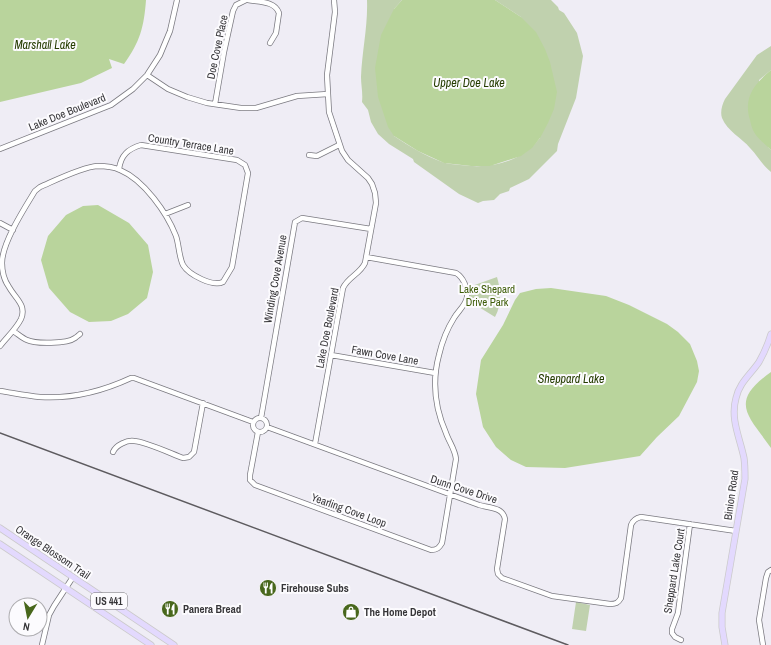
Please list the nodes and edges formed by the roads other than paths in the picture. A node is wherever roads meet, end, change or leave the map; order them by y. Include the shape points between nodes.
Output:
1 (177, 0) edge
2 (247, 0) edge
3 (334, 0) edge
4 (270, 43) dead end
5 (147, 75) junction
6 (328, 94) junction
7 (215, 104) junction
8 (340, 145) junction
9 (0, 149) edge
10 (309, 155) dead end
11 (119, 169) junction
12 (188, 205) dead end
13 (165, 214) junction
14 (0, 223) edge
15 (371, 229) junction
16 (13, 230) junction
17 (366, 257) junction
18 (2, 272) edge
19 (13, 331) junction
20 (80, 334) dead end
21 (771, 334) edge
22 (0, 346) edge
23 (331, 355) junction
24 (435, 373) junction
25 (0, 391) edge
26 (203, 403) junction
27 (261, 418) junction
28 (253, 422) junction
29 (267, 427) junction
30 (258, 432) junction
31 (315, 444) junction
32 (113, 452) dead end
33 (450, 495) junction
34 (690, 524) junction
35 (0, 528) edge
36 (736, 531) junction
37 (0, 544) edge
38 (771, 570) edge
39 (73, 577) junction
40 (66, 588) junction
41 (680, 640) dead end
42 (42, 645) edge
43 (151, 645) edge
44 (174, 645) edge
45 (725, 645) edge
46 (763, 645) edge

1 - 5 street, Lake Doe Boulevard via 166,43 155,66
2 - 4 street, Doe Cove Place via 273,5 278,10 276,33
2 - 7 street, Doe Cove Place via 236,5 233,11
3 - 6 street, Lake Doe Boulevard via 335,12 327,68
5 - 7 street via 160,85 178,93
5 - 9 street, Lake Doe Boulevard via 111,105
6 - 7 street via 297,96 249,108
6 - 8 street, Lake Doe Boulevard via 329,112
8 - 10 street via 317,156
8 - 15 street, Lake Doe Boulevard via 348,160 372,184 376,199
11 - 13 street via 145,189
11 - 13 street, Country Terrace Lane via 126,152 141,145 237,160 245,165 248,173 232,267 221,283 205,280 185,268 176,236
11 - 16 street via 92,167 40,187 35,191
12 - 13 street
14 - 16 street
15 - 17 street, Lake Doe Boulevard
15 - 27 street, Winding Cove Avenue via 302,218 295,222
16 - 18 street via 4,254
17 - 23 street, Lake Doe Boulevard via 361,269 343,288
17 - 24 street via 456,273 464,282 467,298 442,342
18 - 19 street via 22,308 21,319
19 - 20 street via 25,340 50,343 70,340
19 - 22 street
21 - 36 main road, Binion Road via 758,364 740,387 736,398 734,421 745,467
23 - 24 street, Fawn Cove Lane
23 - 31 street, Lake Doe Boulevard
24 - 33 street via 440,419 456,459
25 - 26 street via 40,397 73,395 134,378
26 - 28 street
26 - 32 street via 194,452 189,456 182,458 134,441 120,445
27 - 28 street via 256,418
27 - 29 street via 267,422
28 - 30 street via 253,428
29 - 30 street via 263,432
29 - 31 street, Dunn Cove Drive
30 - 33 street, Yearling Cove Loop via 250,475 252,483 431,550 435,550 442,543
31 - 33 street, Dunn Cove Drive
33 - 34 street, Dunn Cove Drive via 500,510 504,514 497,569 500,576 552,596 610,604 617,603 621,598 632,522 641,517
34 - 36 street, Dunn Cove Drive
34 - 41 street, Sheppard Lake Court via 678,613 672,629 675,637
35 - 39 main road, Orange Blossom Trail / US 441
36 - 45 main road, Binion Road via 722,613
37 - 40 main road, Orange Blossom Trail / US 441
38 - 46 street via 766,578 759,620
39 - 40 street
39 - 44 main road, Orange Blossom Trail / US 441
40 - 42 street via 49,616
40 - 43 main road, Orange Blossom Trail / US 441

